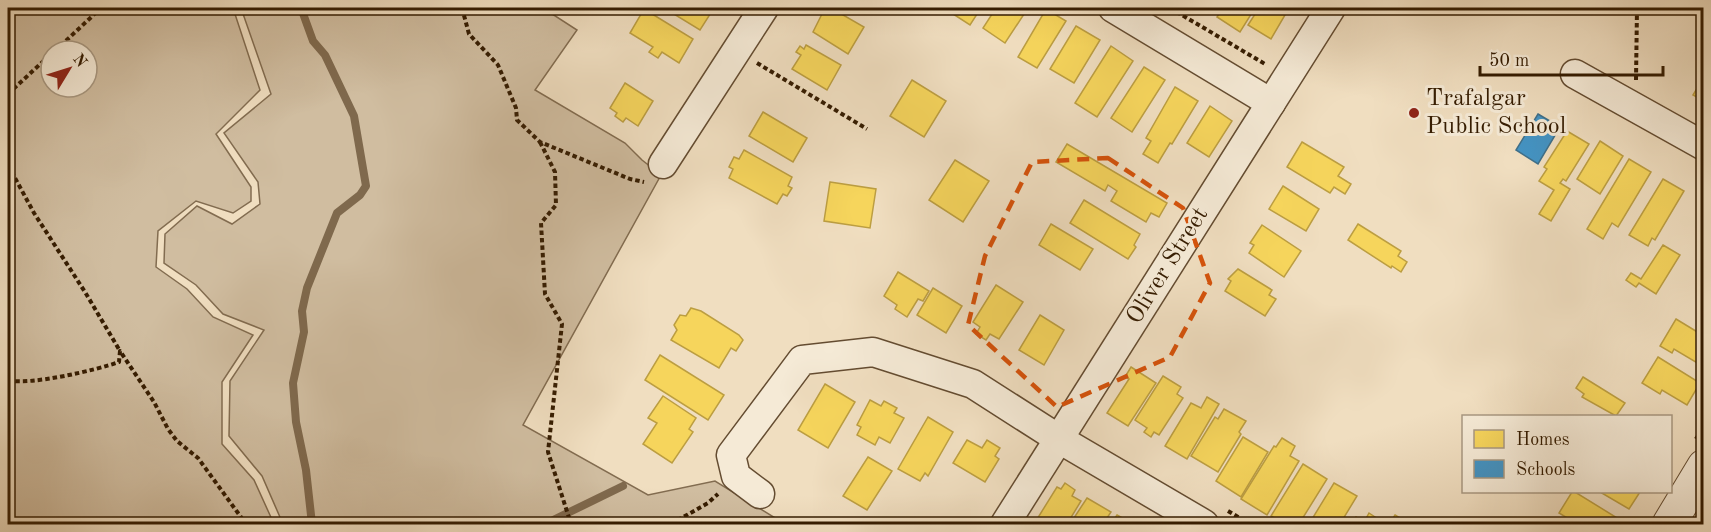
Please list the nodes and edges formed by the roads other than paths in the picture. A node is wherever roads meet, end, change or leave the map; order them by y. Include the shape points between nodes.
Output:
1 (764, 8) edge
2 (1113, 8) edge
3 (1331, 8) edge
4 (1575, 74) dead end
5 (1271, 103) junction
6 (1704, 146) edge
7 (658, 175) road end
8 (1059, 439) junction
9 (1704, 466) edge
10 (760, 494) dead end
11 (1212, 515) edge
12 (1005, 525) edge
13 (1669, 525) edge

1 - 7 street
2 - 5 street
3 - 5 street, Oliver Street
4 - 6 street
5 - 8 street, Oliver Street
8 - 10 street via 973,384 873,352 801,360 731,455 736,476
8 - 11 street
8 - 12 street, Oliver Street
9 - 13 street

